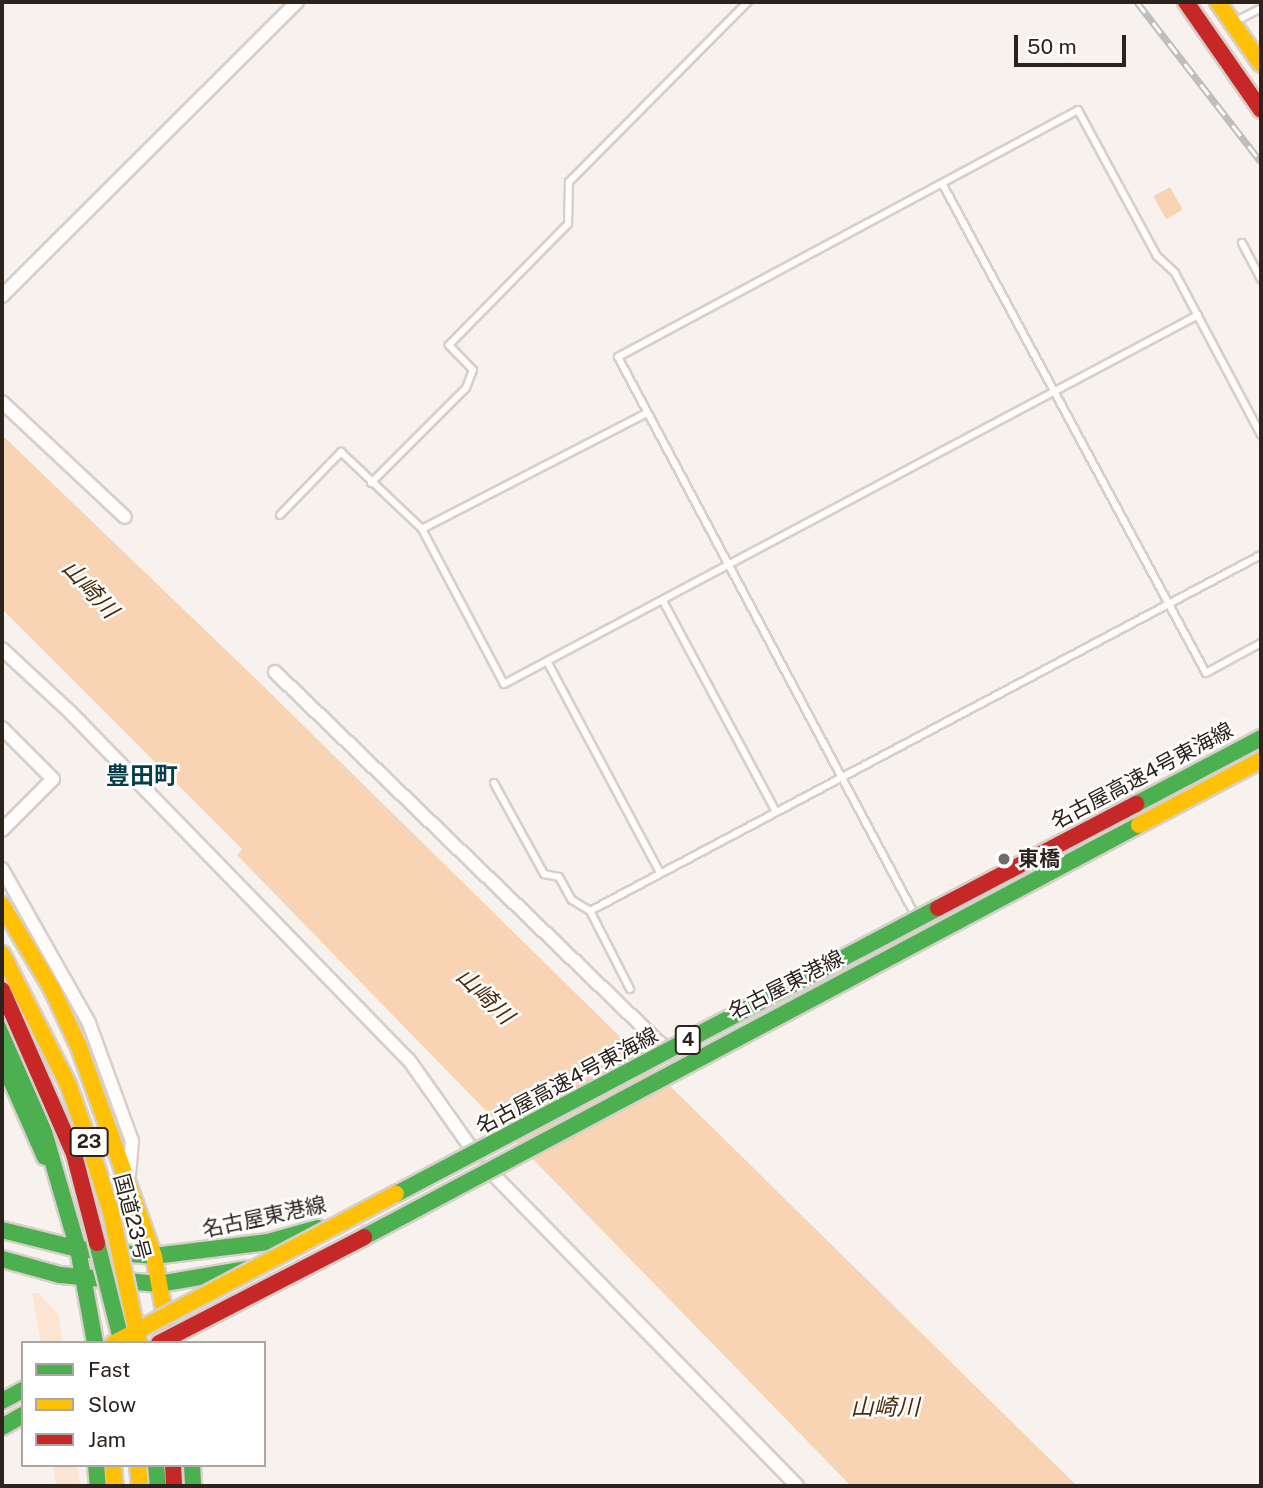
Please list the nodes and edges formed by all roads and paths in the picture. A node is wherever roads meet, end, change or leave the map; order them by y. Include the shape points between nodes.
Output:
1 (297, 2) edge
2 (748, 2) edge
3 (1186, 2) edge
4 (1218, 2) edge
5 (1261, 8) edge
6 (1232, 23) junction
7 (1261, 64) edge
8 (1261, 110) edge
9 (943, 185) junction
10 (1242, 243) dead end
11 (1261, 279) edge
12 (2, 296) edge
13 (1198, 315) junction
14 (1055, 392) junction
15 (2, 402) edge
16 (648, 413) junction
17 (1261, 435) edge
18 (371, 483) junction
19 (280, 514) dead end
20 (125, 517) dead end
21 (422, 529) junction
22 (1261, 555) edge
23 (729, 566) junction
24 (663, 601) junction
25 (1169, 604) junction
26 (1261, 643) edge
27 (2, 649) edge
28 (548, 663) junction
29 (275, 672) dead end
30 (2, 728) edge
31 (1261, 737) edge
32 (1261, 747) edge
33 (1261, 761) edge
34 (842, 778) junction
35 (494, 783) dead end
36 (776, 812) junction
37 (2, 830) edge
38 (2, 869) edge
39 (660, 873) junction
40 (2, 905) edge
41 (590, 911) junction
42 (921, 926) junction
43 (2, 954) edge
44 (630, 989) dead end
45 (2, 990) edge
46 (2, 1028) edge
47 (2, 1060) edge
48 (668, 1062) junction
49 (487, 1160) junction
50 (129, 1174) junction
51 (56, 1175) junction
52 (2, 1230) edge
53 (78, 1249) junction
54 (154, 1256) junction
55 (2, 1259) edge
56 (83, 1276) junction
57 (159, 1284) junction
58 (95, 1341) edge
59 (118, 1341) edge
60 (121, 1341) edge
61 (139, 1341) edge
62 (163, 1341) edge
63 (169, 1341) edge
64 (21, 1391) edge
65 (2, 1401) edge
66 (21, 1416) edge
67 (2, 1427) edge
68 (96, 1467) edge
69 (113, 1467) edge
70 (138, 1467) edge
71 (156, 1467) edge
72 (173, 1467) edge
73 (192, 1467) edge
74 (98, 1486) edge
75 (115, 1486) edge
76 (140, 1486) edge
77 (158, 1486) edge
78 (174, 1486) edge
79 (193, 1486) edge
80 (797, 1486) edge

1 - 12 street
2 - 18 lane via 569,182 568,224 449,345 473,370 466,388
3 - 8 main road
4 - 6 main road
5 - 6 lane
6 - 7 main road
9 - 13 lane via 1078,110 1157,256 1175,273
9 - 14 lane
9 - 16 lane via 618,356
10 - 11 lane
13 - 14 lane
13 - 17 lane
14 - 23 lane
14 - 25 lane
15 - 20 street
16 - 21 lane
16 - 23 lane
18 - 19 lane via 341,452
18 - 21 lane
21 - 28 lane via 504,684
22 - 25 lane
23 - 24 lane
23 - 34 lane
24 - 28 lane
24 - 36 lane
25 - 26 lane via 1206,673
25 - 34 lane
27 - 49 street via 70,712 409,1060
28 - 39 lane
29 - 48 street
30 - 37 street via 53,779
31 - 59 main road, 名古屋高速4号東海線 / 4, bridge
32 - 42 main road, 名古屋東港線
33 - 48 main road, 名古屋東港線
33 - 62 main road, 名古屋高速4号東海線 / 4, bridge
34 - 36 lane
34 - 42 lane
35 - 41 lane via 544,874 559,877 572,900
36 - 39 lane
38 - 50 street via 89,1023 132,1141
39 - 41 lane
40 - 50 main road via 52,989
41 - 44 lane
42 - 48 main road, 名古屋東港線
43 - 61 main road, 国道23号 / 23, bridge via 57,1062 87,1137 111,1212
45 - 60 main road, 国道23号 / 23, bridge via 74,1154
46 - 51 main road via 22,1071
47 - 51 main road via 33,1136
48 - 49 main road, 名古屋東港線
49 - 54 main road, 名古屋東港線 via 363,1216 268,1241
49 - 57 main road, 名古屋東港線 via 373,1224 281,1263
49 - 80 street
50 - 54 main road
51 - 53 main road
52 - 53 main road, 名古屋東港線
53 - 54 main road, 名古屋東港線
53 - 56 main road
54 - 57 main road
55 - 56 main road, 名古屋東港線
56 - 57 main road, 名古屋東港線
56 - 58 main road
57 - 63 main road
64 - 65 main road
66 - 67 main road
68 - 74 main road
69 - 75 main road
70 - 76 main road
71 - 77 main road
72 - 78 main road
73 - 79 main road

